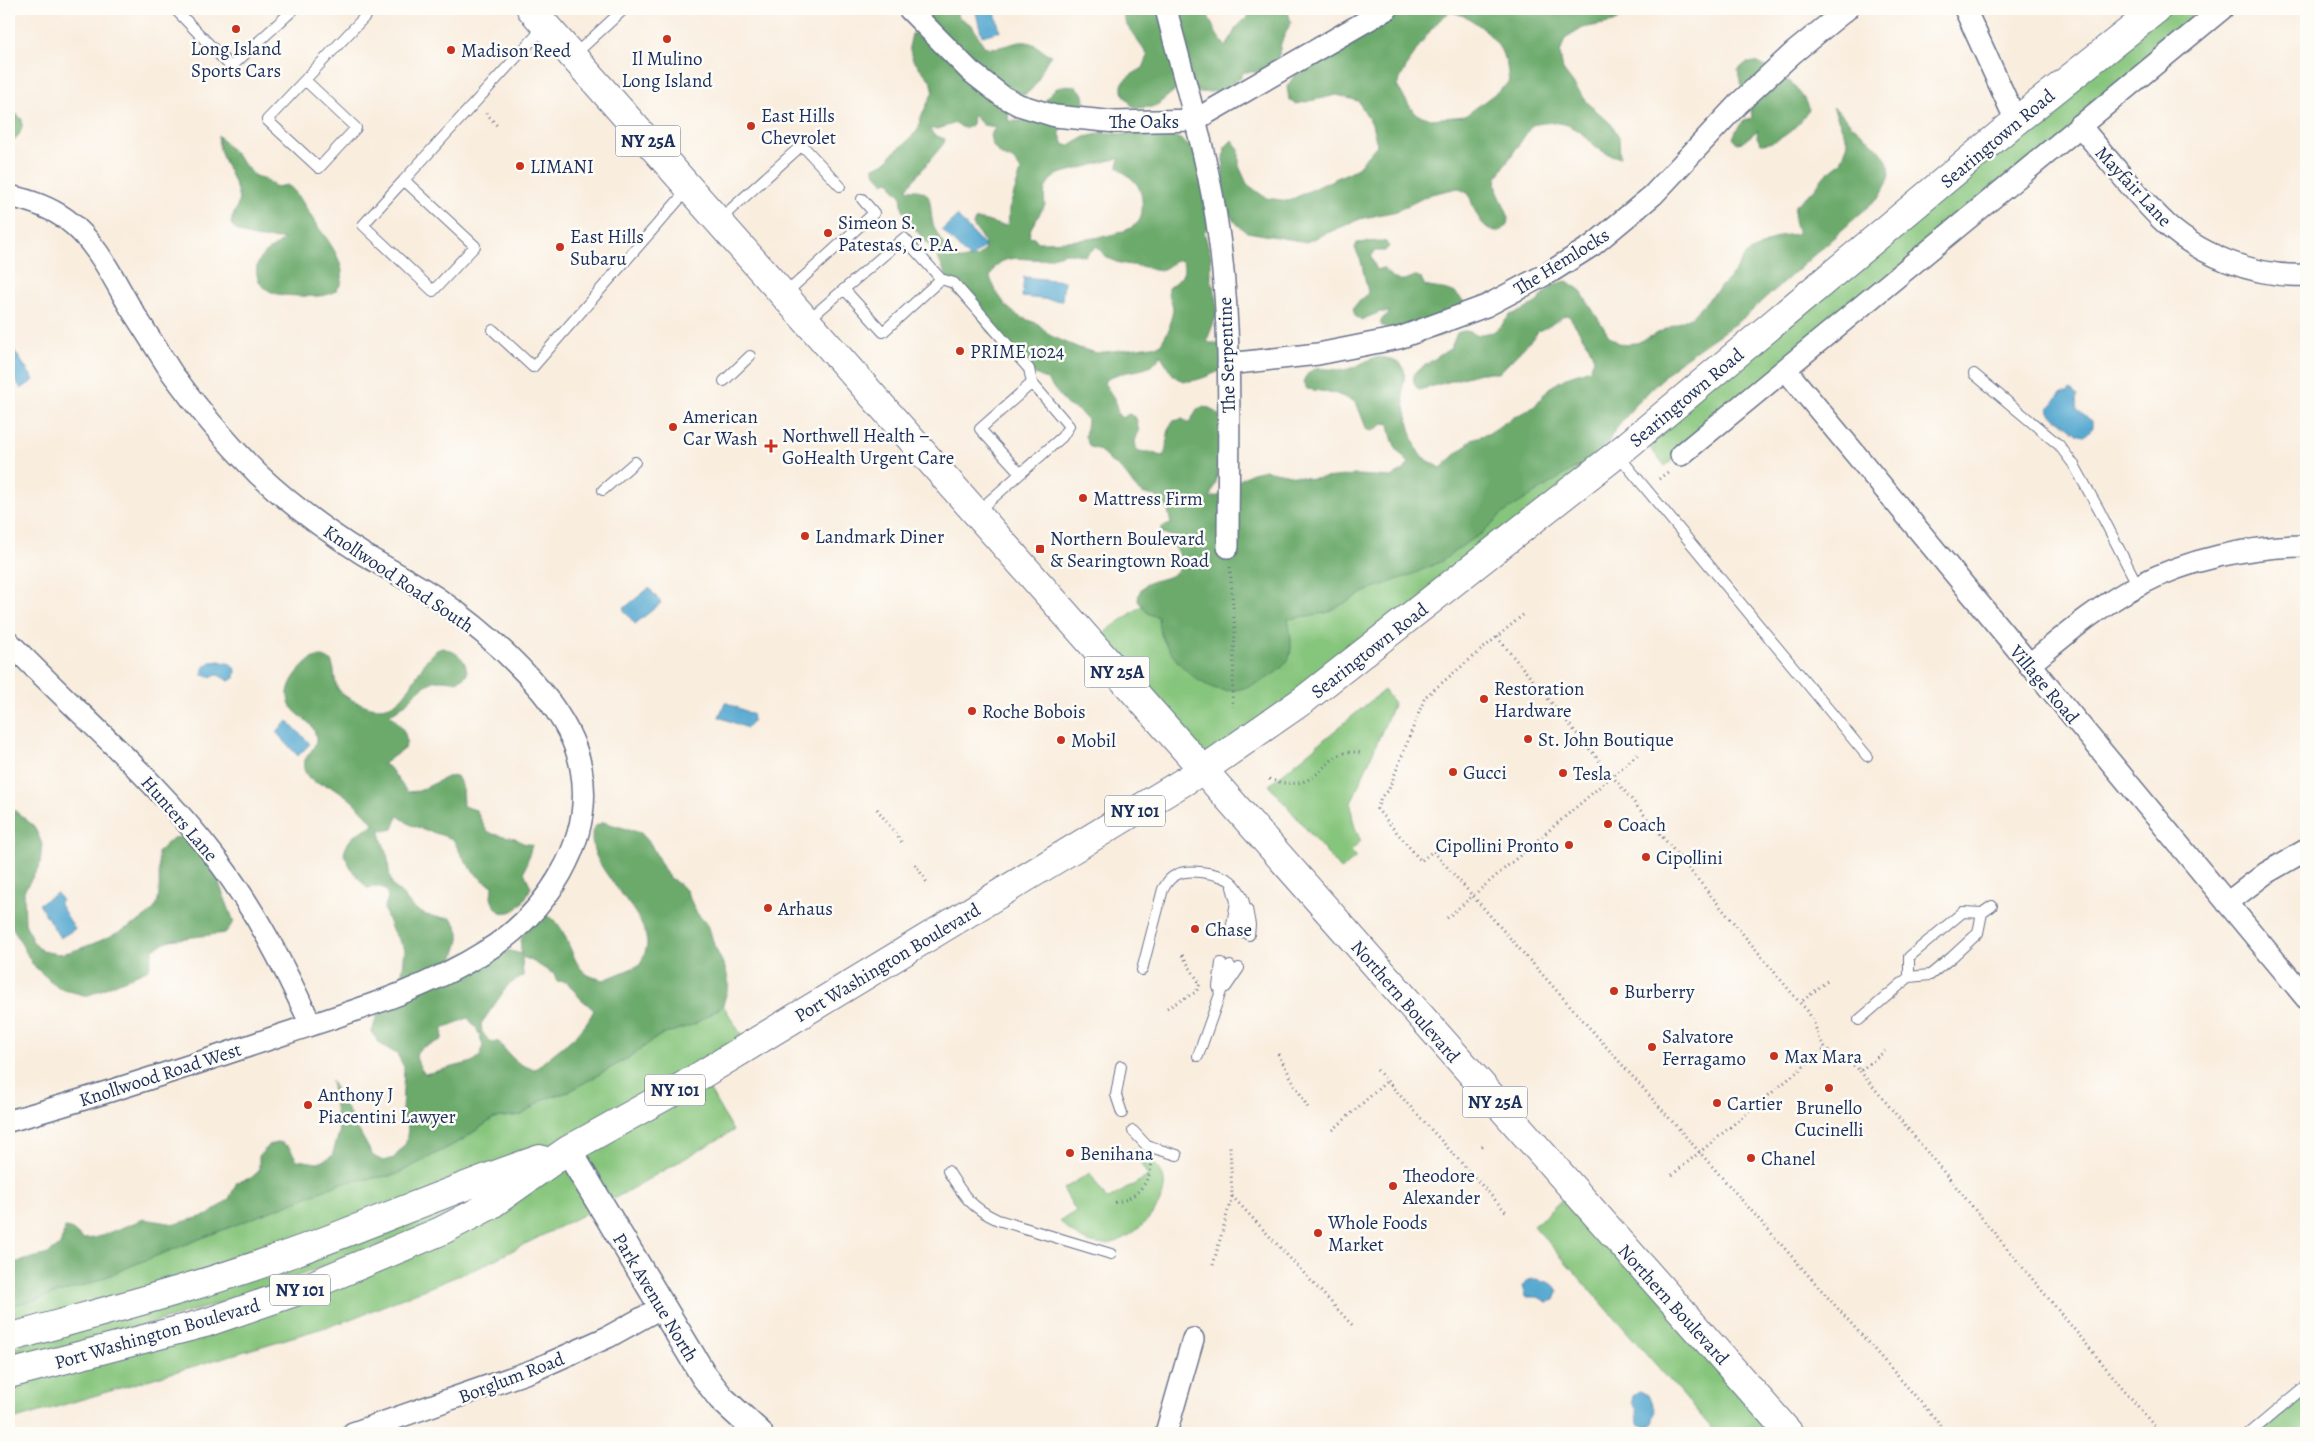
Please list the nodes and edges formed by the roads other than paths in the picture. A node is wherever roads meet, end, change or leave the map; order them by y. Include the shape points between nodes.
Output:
1 (175, 9) edge
2 (294, 9) edge
3 (372, 9) edge
4 (624, 9) edge
5 (909, 9) edge
6 (1166, 9) edge
7 (1387, 9) edge
8 (1847, 9) edge
9 (1965, 9) edge
10 (2157, 9) edge
11 (2222, 9) edge
12 (538, 17) edge
13 (573, 57) junction
14 (305, 80) junction
15 (1195, 120) junction
16 (2016, 121) junction
17 (2079, 125) junction
18 (404, 180) junction
19 (840, 186) dead end
20 (689, 187) junction
21 (9, 196) edge
22 (862, 200) dead end
23 (718, 220) junction
24 (2306, 275) edge
25 (941, 279) junction
26 (844, 289) junction
27 (784, 294) junction
28 (807, 320) junction
29 (493, 330) dead end
30 (750, 356) dead end
31 (1228, 364) junction
32 (1785, 369) junction
33 (1974, 374) dead end
34 (724, 381) dead end
35 (1032, 383) junction
36 (1617, 454) junction
37 (635, 462) dead end
38 (1676, 462) road end
39 (1020, 474) junction
40 (603, 490) dead end
41 (978, 512) junction
42 (2306, 546) edge
43 (1228, 547) road end
44 (2138, 586) junction
45 (9, 642) edge
46 (2029, 665) junction
47 (1867, 756) dead end
48 (1203, 770) junction
49 (2306, 850) edge
50 (1230, 881) junction
51 (2227, 903) junction
52 (1992, 906) dead end
53 (1982, 913) junction
54 (1230, 966) dead end
55 (1142, 970) dead end
56 (1908, 977) junction
57 (2306, 998) edge
58 (1859, 1020) dead end
59 (311, 1025) junction
60 (1198, 1056) dead end
61 (1121, 1066) dead end
62 (1122, 1113) dead end
63 (9, 1121) edge
64 (1132, 1131) dead end
65 (568, 1150) junction
66 (1177, 1155) dead end
67 (948, 1171) dead end
68 (1111, 1254) dead end
69 (662, 1307) junction
70 (9, 1338) edge
71 (1193, 1339) dead end
72 (9, 1374) edge
73 (2306, 1386) edge
74 (2306, 1431) edge
75 (353, 1433) edge
76 (759, 1433) edge
77 (1166, 1433) edge
78 (1789, 1433) edge
79 (2250, 1433) edge
80 (2303, 1433) edge

1 - 2 lane via 231,67
3 - 14 lane
4 - 13 lane
5 - 15 street, The Oaks via 970,71 1019,105 1054,116 1087,120
6 - 15 street, The Serpentine
7 - 15 street, The Oaks
8 - 31 street, The Hemlocks via 1738,104 1653,195 1593,245 1552,271 1486,306 1399,338 1318,354
9 - 16 street
10 - 16 main road, Searingtown Road
11 - 17 street
12 - 13 main road, NY 25A
12 - 18 lane
13 - 20 main road, NY 25A
14 - 14 lane via 267,120 319,168 356,128
15 - 31 street, The Serpentine via 1219,237
16 - 36 main road, Searingtown Road
17 - 24 street, Mayfair Lane via 2161,219 2194,245 2265,272
17 - 32 street
18 - 18 lane via 362,224 433,291 474,246
19 - 23 lane via 802,145
20 - 23 main road, NY 25A
20 - 29 lane via 533,367
21 - 59 street, Knollwood Road South via 47,208 67,220 85,237 176,377 228,443 261,476 326,530 439,600 499,647 540,690 576,749 583,788 577,837 557,881 528,917 489,950 456,969 403,993
22 - 27 lane via 874,213
23 - 27 main road, NY 25A
25 - 26 lane via 904,238
25 - 26 lane via 883,332
25 - 35 lane via 954,283 992,326 1029,369
26 - 28 lane
27 - 28 main road, NY 25A
28 - 41 main road, NY 25A
30 - 34 lane
31 - 43 street, The Serpentine
32 - 38 street
32 - 46 street, Village Road
33 - 44 lane via 2059,445 2074,465
35 - 39 lane via 1069,426 1062,437
35 - 39 lane via 980,428
36 - 47 lane
36 - 48 main road, Searingtown Road via 1306,699
37 - 40 lane
39 - 41 lane
41 - 48 main road, NY 25A
42 - 44 street via 2275,546 2230,553 2169,572
44 - 46 street via 2081,622
45 - 59 street, Hunters Lane via 168,801 218,861 273,946
46 - 51 street, Village Road
48 - 65 main road, Port Washington Boulevard / NY 101 via 690,1082
48 - 78 main road, Northern Boulevard / NY 25A
49 - 51 street via 2266,873
50 - 50 lane via 1236,902 1240,933 1244,900
50 - 55 lane via 1186,872 1168,880
51 - 57 street, Village Road
52 - 53 lane
53 - 56 lane via 1978,933 1952,957 1930,975
53 - 56 lane via 1963,912 1915,951 1909,957
54 - 60 lane
56 - 58 lane
59 - 63 street, Knollwood Road West
61 - 62 lane via 1116,1095
64 - 66 lane via 1144,1144
65 - 69 street, Park Avenue North
65 - 70 main road, Port Washington Boulevard / NY 101 via 474,1181 212,1281
65 - 72 main road, Port Washington Boulevard / NY 101 via 489,1206 352,1270 206,1323
67 - 68 lane via 971,1204 984,1214
69 - 75 street, Borglum Road via 608,1337 534,1370
69 - 76 street, Park Avenue North via 704,1376 721,1398
71 - 77 street
73 - 79 lane
74 - 80 lane

